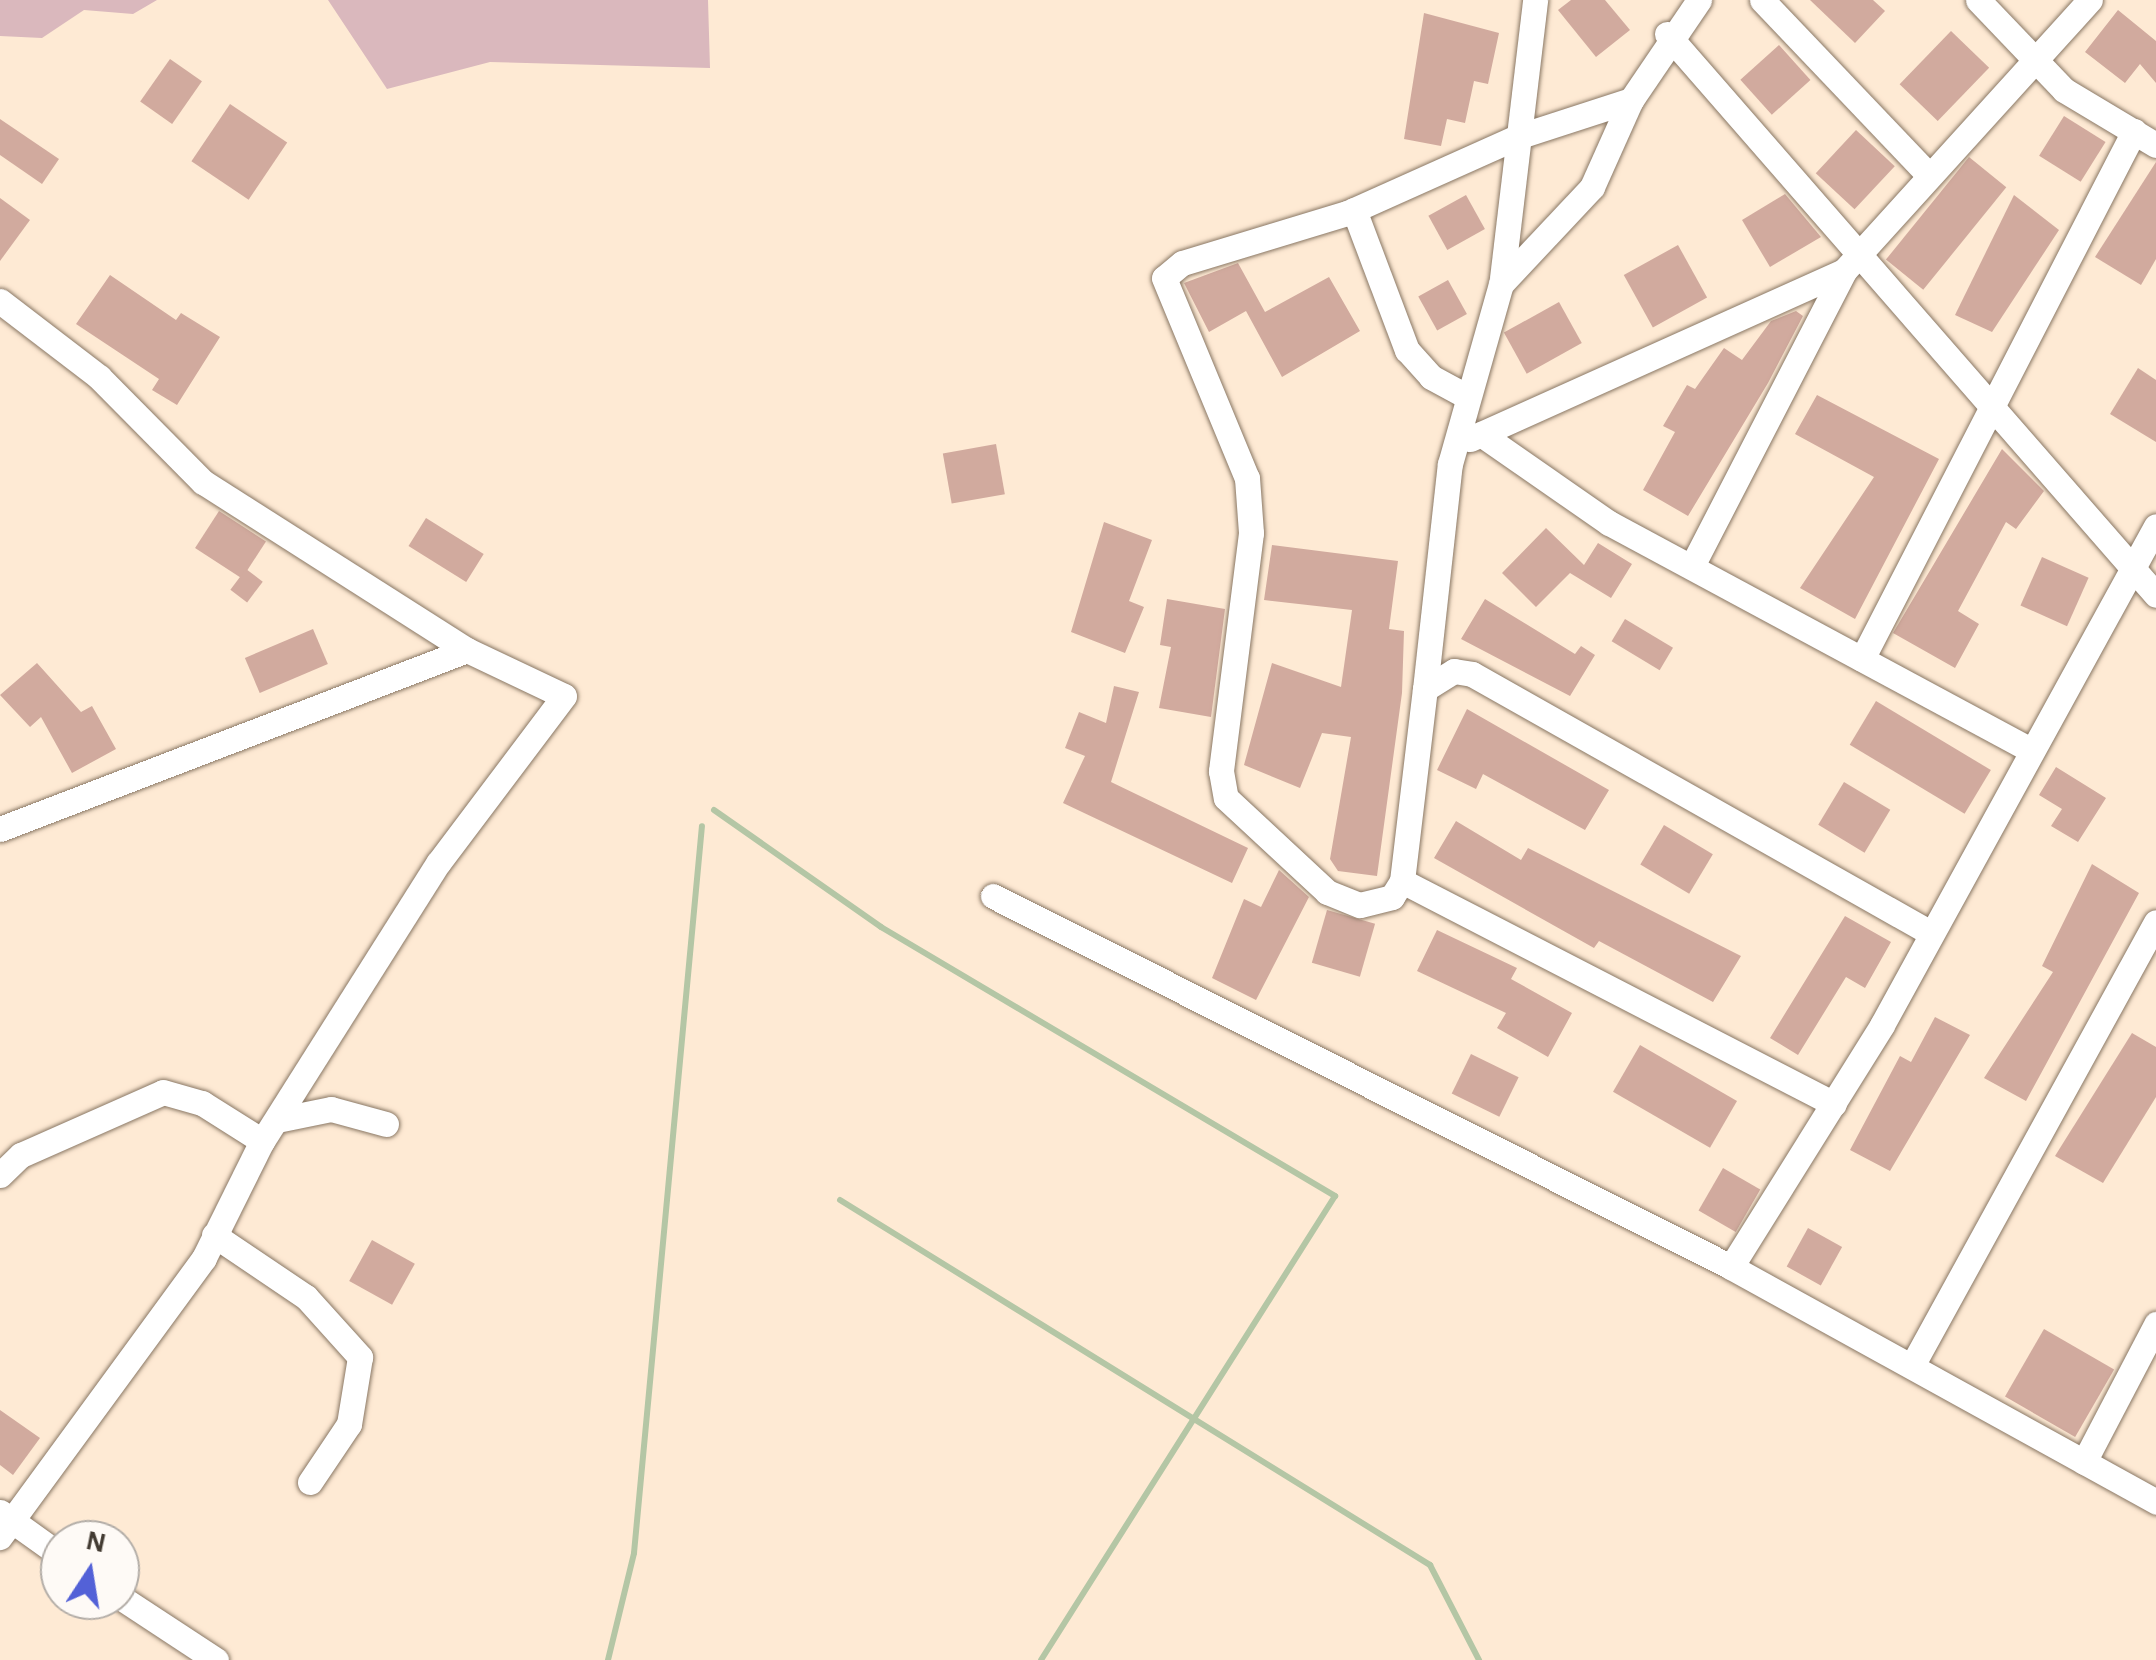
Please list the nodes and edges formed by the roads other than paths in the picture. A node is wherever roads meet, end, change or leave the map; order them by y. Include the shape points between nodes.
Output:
1 (1534, 0) edge
2 (1699, 0) edge
3 (1762, 0) edge
4 (1978, 0) edge
5 (2090, 0) edge
6 (1668, 34) junction
7 (2035, 60) junction
8 (1631, 100) junction
9 (1517, 137) junction
10 (2145, 138) edge
11 (1927, 172) junction
12 (1354, 210) junction
13 (1863, 252) junction
14 (1844, 271) junction
15 (1501, 284) junction
16 (0, 301) edge
17 (1468, 397) junction
18 (1996, 405) junction
19 (1481, 434) junction
20 (1454, 446) junction
21 (2156, 526) edge
22 (1692, 566) junction
23 (2134, 569) junction
24 (2156, 594) edge
25 (467, 650) junction
26 (1862, 659) junction
27 (1424, 689) junction
28 (2030, 750) junction
29 (0, 829) edge
30 (1402, 881) junction
31 (993, 896) dead end
32 (2156, 922) edge
33 (1929, 932) junction
34 (1834, 1104) junction
35 (386, 1124) dead end
36 (269, 1130) junction
37 (0, 1175) edge
38 (214, 1235) junction
39 (1731, 1266) junction
40 (2156, 1324) edge
41 (1913, 1364) junction
42 (2084, 1462) junction
43 (310, 1482) dead end
44 (2156, 1502) edge
45 (4, 1523) edge
46 (40, 1544) edge
47 (140, 1611) edge
48 (216, 1660) edge

1 - 9 street
2 - 6 street
3 - 11 street
4 - 7 street
5 - 7 street
6 - 8 street
6 - 13 street
7 - 10 street
7 - 11 street
8 - 9 street
8 - 15 street via 1592,187
9 - 12 street
9 - 15 street
10 - 18 street
11 - 13 street
12 - 17 street via 1407,350 1431,377
12 - 30 street via 1182,263 1162,288 1247,478 1250,533 1220,771 1226,798 1327,892 1375,905
13 - 14 street
13 - 18 street
14 - 19 street
14 - 22 street
15 - 17 street
16 - 25 street via 99,377 203,482
17 - 20 street
18 - 23 street
18 - 26 street
19 - 20 street
19 - 22 street via 1558,491
20 - 27 street
21 - 23 street
22 - 26 street
23 - 24 street
23 - 28 street
25 - 29 street
25 - 36 street via 546,680 564,700 504,765
26 - 28 street
27 - 30 street
27 - 33 street via 1454,671 1496,682 1584,744
28 - 33 street
30 - 34 street
31 - 39 street
32 - 41 street
33 - 34 street
34 - 39 street
35 - 36 street via 331,1109
36 - 37 street via 163,1092 21,1156
36 - 38 street
38 - 43 street via 306,1297 360,1356 349,1424
38 - 45 street
39 - 41 street
40 - 42 street
41 - 42 street
42 - 44 street
45 - 46 street
47 - 48 street

